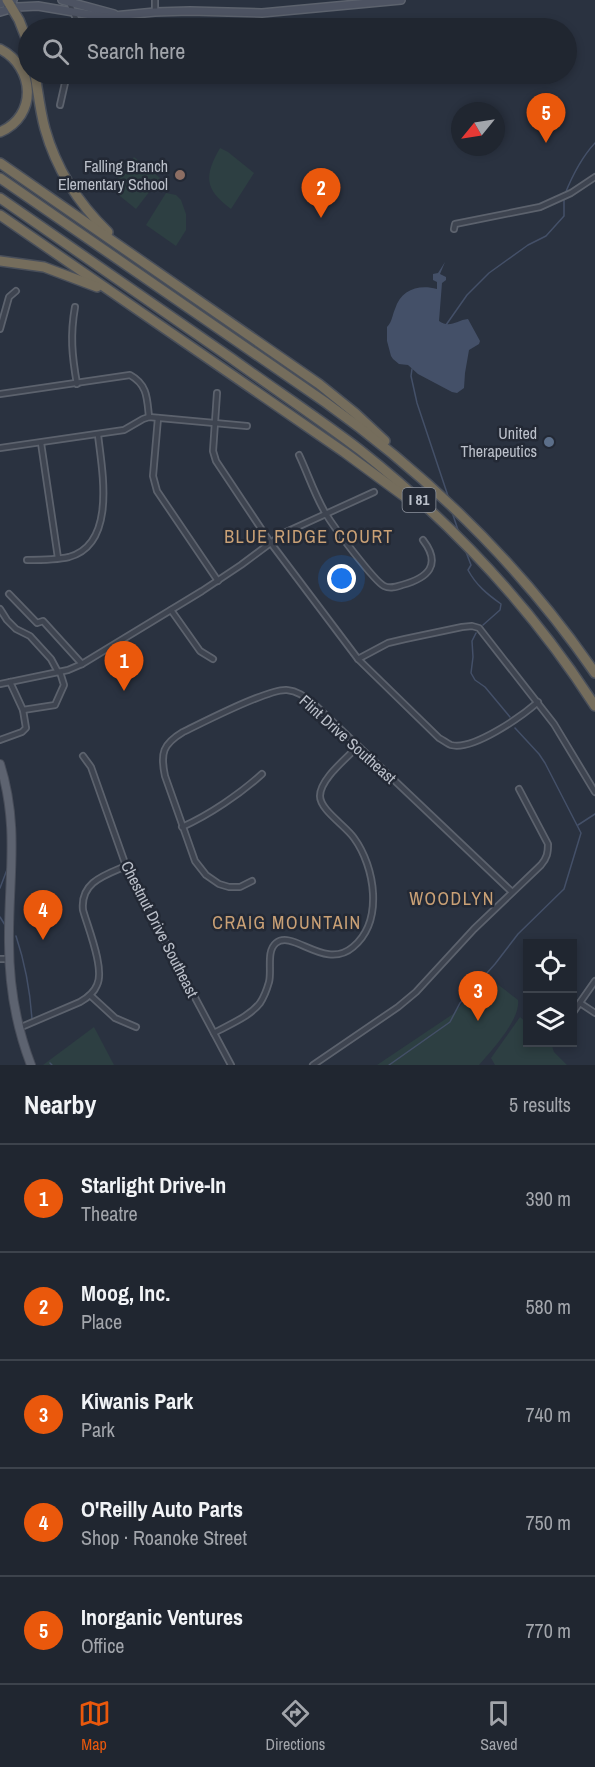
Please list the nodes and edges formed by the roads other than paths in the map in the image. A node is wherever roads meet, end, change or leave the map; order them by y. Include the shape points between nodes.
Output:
1 (155, 0) edge
2 (401, 0) edge
3 (66, 1) edge
4 (8, 3) edge
5 (0, 12) edge
6 (74, 12) junction
7 (155, 12) junction
8 (118, 15) junction
9 (76, 18) edge
10 (18, 24) edge
11 (0, 49) edge
12 (18, 64) edge
13 (26, 84) edge
14 (37, 84) edge
15 (65, 84) edge
16 (60, 105) dead end
17 (0, 132) edge
18 (0, 163) edge
19 (595, 177) edge
20 (0, 178) edge
21 (0, 198) edge
22 (0, 215) edge
23 (454, 229) dead end
24 (129, 252) junction
25 (0, 261) edge
26 (16, 291) dead end
27 (113, 293) junction
28 (75, 307) dead end
29 (0, 329) edge
30 (77, 384) junction
31 (217, 393) dead end
32 (0, 394) edge
33 (150, 417) junction
34 (158, 418) junction
35 (215, 423) junction
36 (247, 426) dead end
37 (98, 435) junction
38 (40, 443) junction
39 (0, 448) edge
40 (299, 454) dead end
41 (416, 473) junction
42 (374, 492) dead end
43 (326, 514) junction
44 (423, 540) dead end
45 (270, 542) junction
46 (58, 558) junction
47 (27, 560) dead end
48 (218, 581) junction
49 (9, 594) dead end
50 (0, 609) edge
51 (171, 610) junction
52 (528, 614) junction
53 (37, 623) junction
54 (30, 636) junction
55 (358, 658) junction
56 (213, 659) dead end
57 (82, 664) junction
58 (59, 672) junction
59 (595, 673) edge
60 (10, 682) junction
61 (0, 684) edge
62 (538, 702) junction
63 (595, 706) edge
64 (23, 710) junction
65 (0, 740) edge
66 (358, 746) junction
67 (83, 756) dead end
68 (0, 764) edge
69 (262, 774) dead end
70 (519, 789) dead end
71 (595, 792) edge
72 (182, 827) junction
73 (126, 866) junction
74 (252, 881) dead end
75 (512, 892) junction
76 (0, 959) edge
77 (9, 959) junction
78 (595, 981) edge
79 (90, 995) junction
80 (580, 1003) junction
81 (577, 1008) edge
82 (595, 1013) edge
83 (136, 1027) dead end
84 (19, 1028) junction
85 (214, 1033) junction
86 (31, 1065) edge
87 (231, 1065) edge
88 (314, 1065) edge

1 - 7 street
2 - 7 street via 262,13
3 - 6 street
3 - 8 street
4 - 5 street
4 - 6 street
4 - 10 highway
6 - 8 street via 97,17
6 - 9 street
7 - 8 street
11 - 12 highway
13 - 17 highway via 27,102 20,116
14 - 24 highway via 45,128 61,169 92,215
15 - 16 street
18 - 24 highway
19 - 23 street via 540,207 455,224
20 - 41 highway, I 81 via 325,402
21 - 52 highway, I 81 via 361,452 416,497
22 - 27 highway
24 - 41 highway via 319,384 371,427
25 - 27 highway via 44,267
26 - 29 street via 9,297
27 - 52 highway via 406,497
28 - 30 street via 71,338
30 - 32 street
30 - 33 street via 130,375 140,380 145,390
31 - 35 street
33 - 34 street
33 - 37 street via 124,430
34 - 35 street
34 - 48 street via 154,483
35 - 36 street
35 - 45 street via 216,461
37 - 38 street
37 - 46 street via 105,494 102,518 88,546 80,553
38 - 39 street
38 - 46 street
40 - 43 street
41 - 59 highway, I 81 via 510,565
42 - 43 street
43 - 44 street via 384,586 392,588 425,575 432,558
43 - 45 street
45 - 48 street
45 - 55 street
46 - 47 street
48 - 51 street
49 - 53 street
50 - 54 street via 16,629
51 - 56 street via 200,651
51 - 57 street
52 - 63 highway, I 81
53 - 54 street
53 - 57 street via 43,621
54 - 58 street
55 - 62 street via 388,643 472,626 479,628
55 - 62 street via 451,745 465,744 501,730
57 - 58 street
58 - 60 street
58 - 64 street via 64,685 55,705
60 - 61 street
60 - 64 street
62 - 71 street
64 - 65 street via 26,728
66 - 72 street, Flint Drive Southeast via 300,693 278,690 248,702 183,732 166,746 162,764
66 - 75 street, Flint Drive Southeast
66 - 85 street via 324,783 320,794 323,806 360,846 370,871 373,903 366,931 353,947 337,954 319,953 291,940 276,943 264,996 253,1010
67 - 73 street, Chestnut Drive Southeast via 91,767
68 - 77 main road via 12,839
69 - 72 street
70 - 75 street via 544,835 548,852 541,865
72 - 74 street, Flint Drive Southeast via 195,861 206,875 230,887
73 - 79 street via 99,879 84,893 83,910 99,970 97,987
73 - 85 street, Chestnut Drive Southeast
75 - 88 street via 411,996
76 - 77 street
77 - 84 main road
78 - 80 street
79 - 83 street via 115,1018
79 - 84 street
80 - 81 street
80 - 82 street
84 - 86 main road
85 - 87 street, Chestnut Drive Southeast

